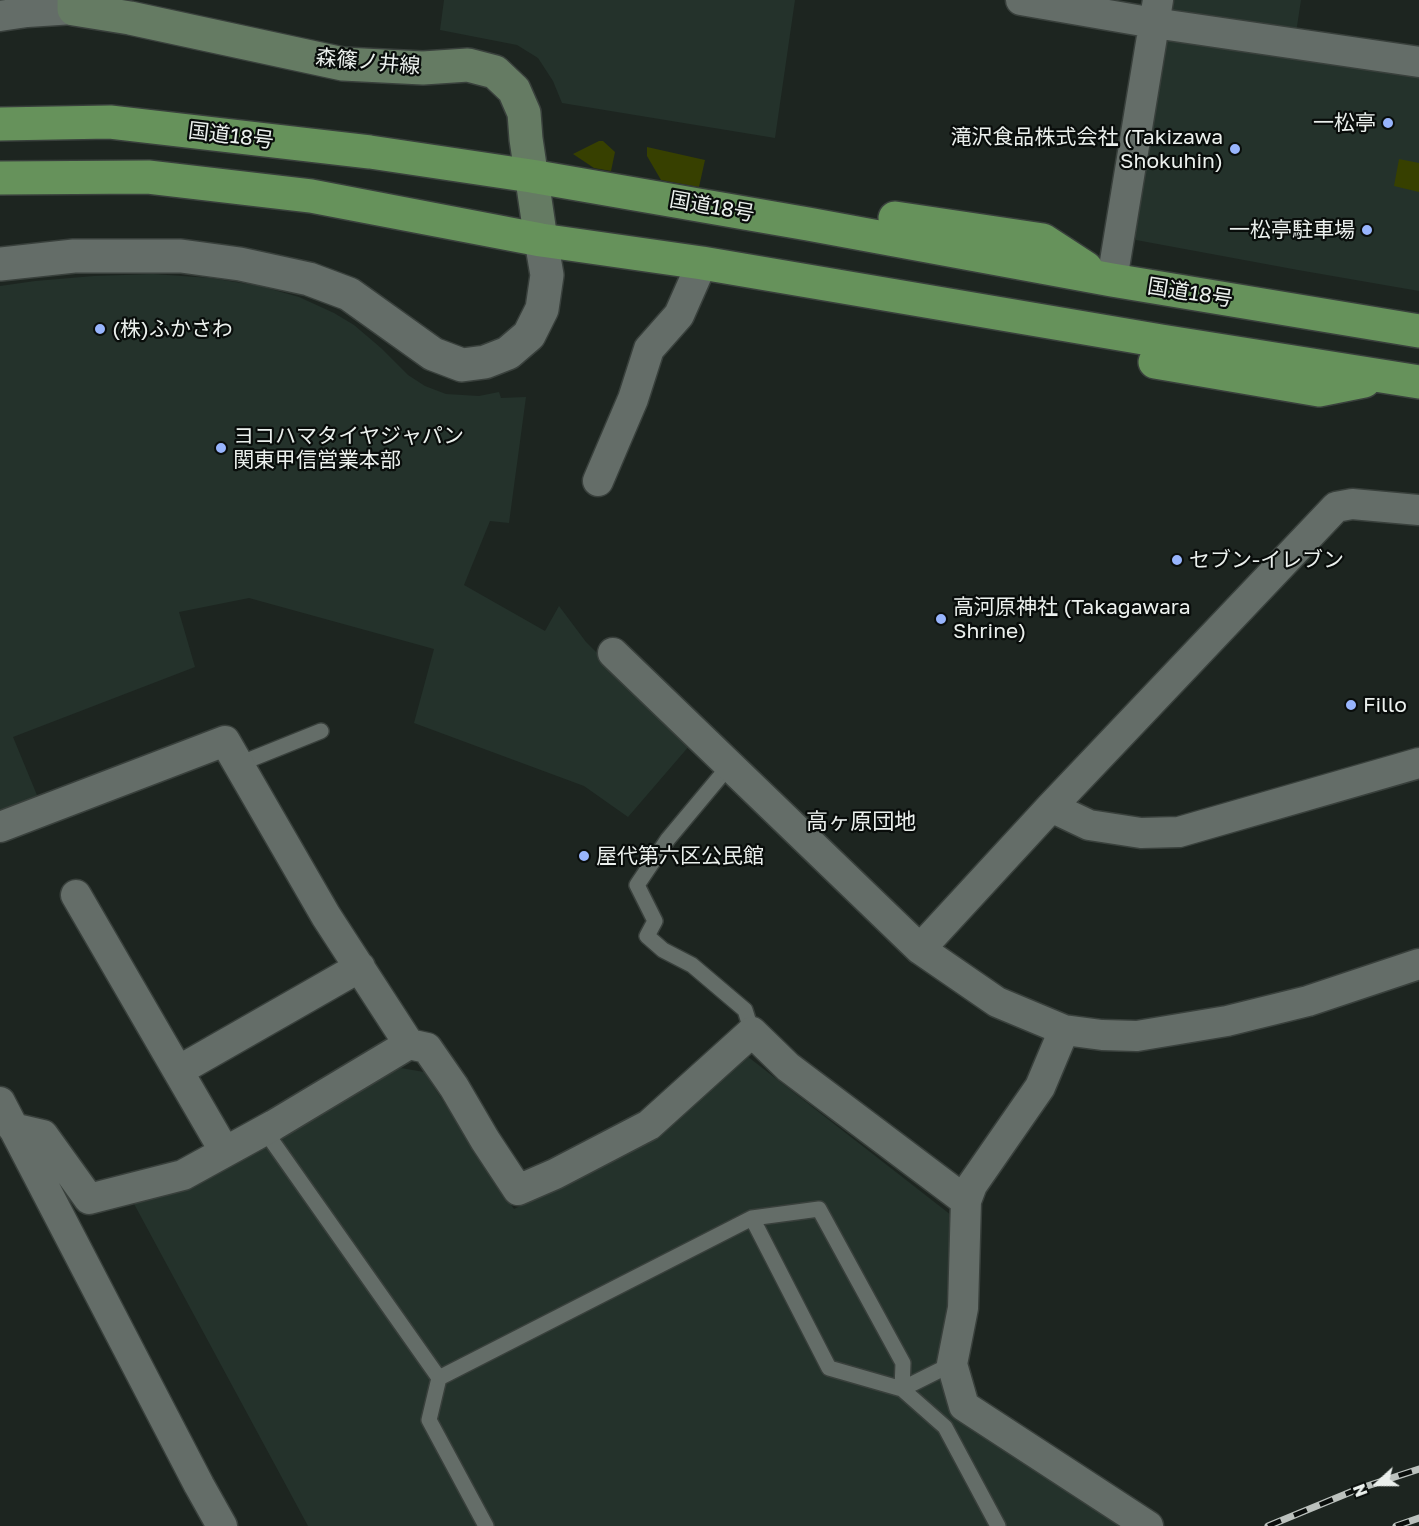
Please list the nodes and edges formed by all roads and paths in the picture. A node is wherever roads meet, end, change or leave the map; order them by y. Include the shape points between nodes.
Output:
1 (1021, 0) edge
2 (74, 5) edge
3 (1156, 11) edge
4 (0, 16) edge
5 (1419, 62) edge
6 (0, 124) edge
7 (531, 176) junction
8 (0, 178) edge
9 (541, 240) junction
10 (702, 263) junction
11 (0, 264) edge
12 (1106, 279) junction
13 (1419, 331) edge
14 (1419, 382) edge
15 (598, 481) dead end
16 (1419, 510) edge
17 (612, 653) dead end
18 (321, 731) dead end
19 (1419, 763) edge
20 (239, 764) junction
21 (729, 766) junction
22 (1051, 807) junction
23 (0, 827) edge
24 (76, 895) dead end
25 (920, 949) junction
26 (1419, 964) edge
27 (360, 967) junction
28 (1064, 1030) junction
29 (752, 1032) junction
30 (409, 1044) junction
31 (178, 1071) junction
32 (7, 1115) edge
33 (265, 1131) junction
34 (225, 1152) junction
35 (966, 1202) junction
36 (752, 1218) junction
37 (952, 1364) junction
38 (439, 1378) junction
39 (902, 1389) junction
40 (222, 1526) edge
41 (486, 1526) edge
42 (998, 1526) edge
43 (1148, 1526) edge

1 - 3 street
2 - 4 street
2 - 7 main road, 森篠ノ井線 via 343,64 423,68 468,65 495,72 514,90 524,113
3 - 5 street
3 - 12 street
6 - 7 highway, 国道18号 via 110,122 370,152
7 - 9 main road, 森篠ノ井線
7 - 12 highway, 国道18号
8 - 9 highway via 147,177 183,181 311,196
9 - 10 highway
9 - 11 street via 548,275 542,309 529,335 508,353 462,365 433,354 349,294 309,279 181,256 74,256
10 - 14 highway
10 - 15 street via 679,315 650,349
12 - 13 highway, 国道18号
16 - 22 street via 1352,504 1336,507
17 - 21 street
18 - 20 lane
19 - 22 street via 1179,832 1141,833 1089,825
20 - 23 street via 225,741
20 - 27 street via 326,916
21 - 25 street
21 - 29 lane via 668,839 637,885 655,921 647,936 663,950 692,965 745,1010
22 - 25 street
24 - 31 street
25 - 28 street via 997,1002
26 - 28 street via 1308,1001 1227,1022 1137,1036
27 - 30 street
27 - 31 street
28 - 35 street via 1040,1087 972,1185
29 - 30 street via 649,1125 518,1190 427,1048
29 - 35 street via 788,1067
30 - 33 street
31 - 34 street
32 - 34 street via 43,1135 89,1199 183,1175
32 - 40 street
33 - 34 street
33 - 38 lane
35 - 37 street via 963,1308
36 - 38 lane
36 - 39 lane via 829,1368
36 - 39 lane via 819,1209 903,1363
37 - 39 lane
37 - 43 street via 964,1406
38 - 41 lane via 429,1420
39 - 42 lane via 945,1427

